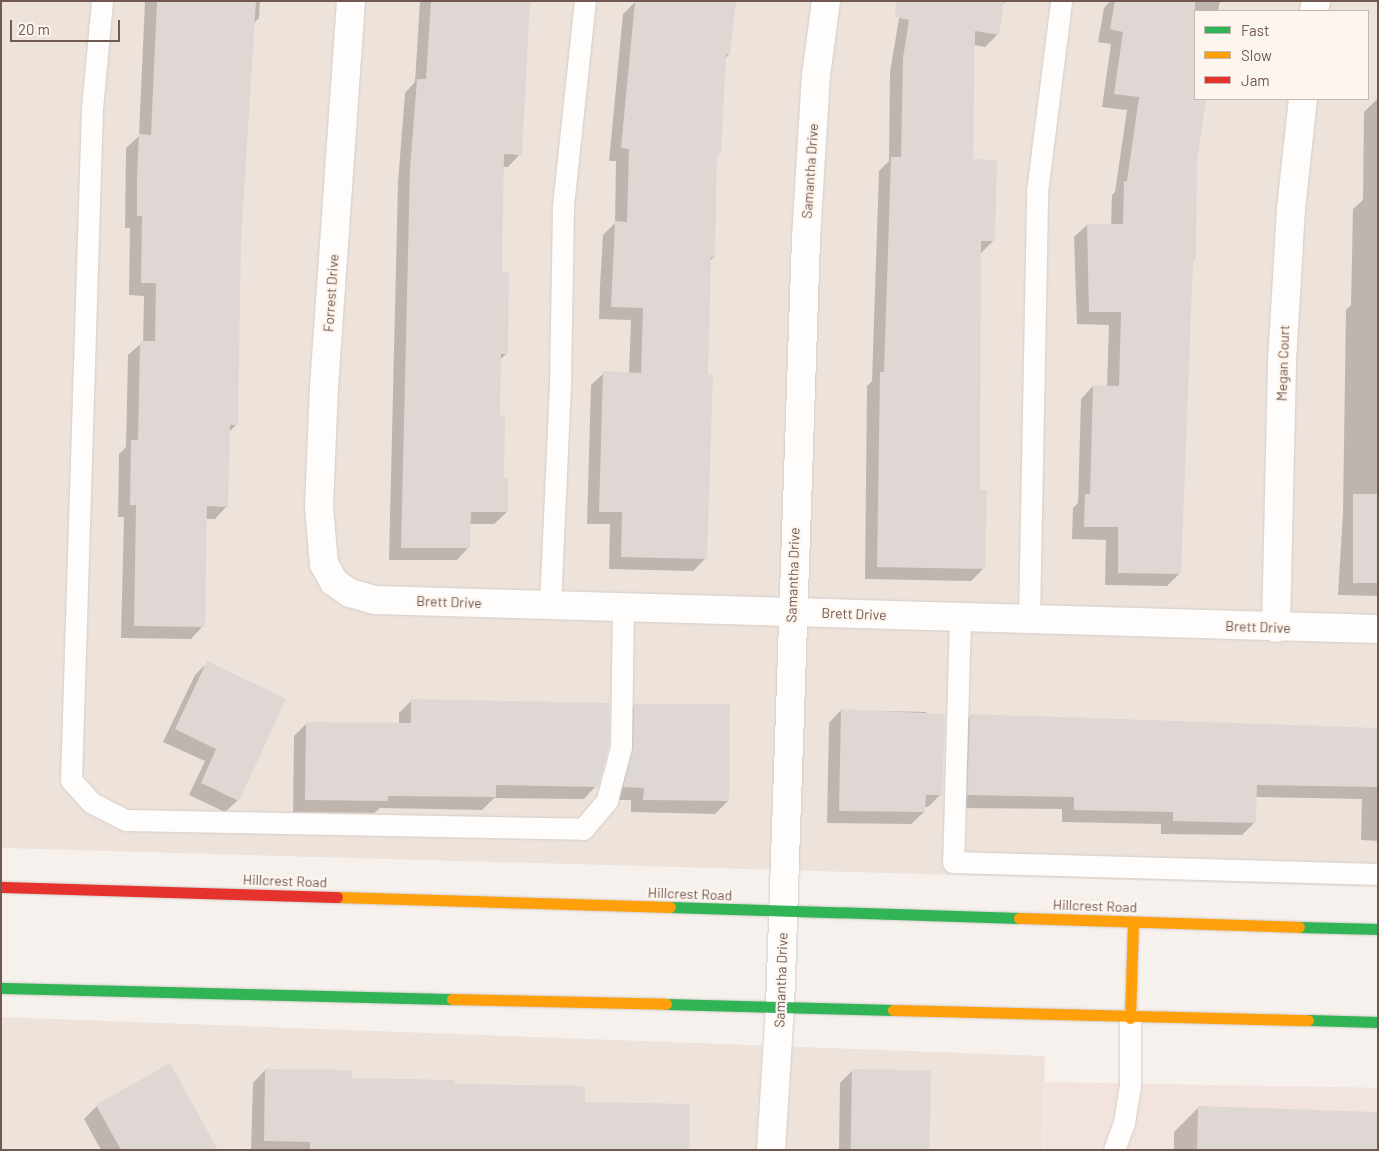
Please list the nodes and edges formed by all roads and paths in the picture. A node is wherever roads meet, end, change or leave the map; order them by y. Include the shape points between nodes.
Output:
1 (102, 1) edge
2 (351, 1) edge
3 (585, 1) edge
4 (826, 1) edge
5 (1062, 1) edge
6 (1303, 100) edge
7 (334, 582) joint
8 (550, 605) junction
9 (623, 607) junction
10 (792, 612) junction
11 (960, 617) junction
12 (1029, 619) junction
13 (1276, 628) junction
14 (1378, 630) edge
15 (1378, 874) edge
16 (1, 887) edge
17 (784, 912) junction
18 (1133, 922) junction
19 (1378, 929) edge
20 (1, 988) edge
21 (780, 1007) junction
22 (1130, 1018) junction
23 (1378, 1022) edge
24 (771, 1150) edge
25 (1114, 1150) edge

1 - 9 lane via 92,108 71,780 92,803 126,820 583,828 608,800 620,748
2 - 7 street, Forrest Drive via 324,387 319,507 324,564
3 - 8 lane via 563,206 560,381
4 - 10 street, Samantha Drive via 816,76 806,238
5 - 12 lane via 1037,192
6 - 13 street, Megan Court via 1291,209 1282,361
7 - 8 street, Brett Drive via 350,593 375,600
8 - 9 street, Brett Drive
9 - 10 street, Brett Drive
10 - 11 street, Brett Drive
10 - 17 street, Samantha Drive
11 - 12 street, Brett Drive
11 - 15 lane via 954,862
12 - 13 street, Brett Drive
13 - 14 street, Brett Drive
16 - 17 main road, Hillcrest Road
17 - 18 main road, Hillcrest Road
17 - 21 street, Samantha Drive
18 - 19 main road, Hillcrest Road
18 - 22 main road
20 - 21 main road
21 - 22 main road
21 - 24 street, Samantha Drive
22 - 23 main road
22 - 25 lane via 1130,1087 1124,1123

